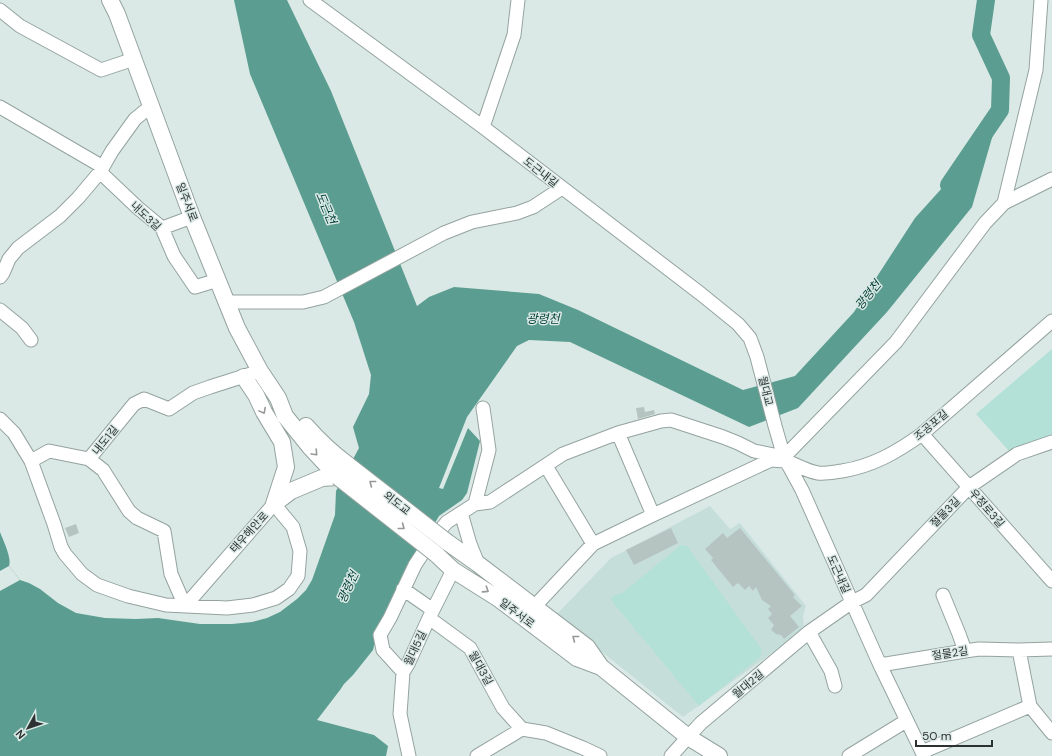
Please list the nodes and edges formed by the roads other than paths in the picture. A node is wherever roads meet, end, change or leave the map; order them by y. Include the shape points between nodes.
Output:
1 (110, 0) edge
2 (310, 0) edge
3 (518, 0) edge
4 (1041, 0) edge
5 (0, 10) edge
6 (134, 59) junction
7 (151, 106) junction
8 (0, 107) edge
9 (484, 127) junction
10 (101, 170) junction
11 (1052, 179) edge
12 (562, 188) junction
13 (1004, 203) junction
14 (192, 217) junction
15 (162, 228) junction
16 (0, 277) edge
17 (218, 280) junction
18 (227, 302) junction
19 (0, 310) edge
20 (1052, 321) edge
21 (31, 340) dead end
22 (757, 357) joint
23 (260, 371) junction
24 (244, 377) junction
25 (278, 398) junction
26 (483, 408) dead end
27 (0, 419) edge
28 (775, 426) joint
29 (618, 433) junction
30 (922, 434) junction
31 (1052, 442) edge
32 (89, 459) junction
33 (786, 459) junction
34 (31, 461) junction
35 (348, 465) joint
36 (546, 466) junction
37 (338, 477) junction
38 (969, 487) junction
39 (274, 504) junction
40 (475, 504) junction
41 (461, 513) junction
42 (653, 515) junction
43 (447, 542) joint
44 (593, 544) junction
45 (436, 554) joint
46 (478, 564) junction
47 (453, 570) junction
48 (1052, 582) edge
49 (403, 589) junction
50 (943, 595) dead end
51 (852, 602) junction
52 (185, 606) junction
53 (534, 607) junction
54 (431, 614) junction
55 (809, 632) junction
56 (1052, 649) edge
57 (1020, 650) junction
58 (964, 651) junction
59 (880, 665) junction
60 (601, 667) junction
61 (404, 672) junction
62 (835, 686) dead end
63 (1030, 706) junction
64 (906, 721) junction
65 (522, 729) junction
66 (1052, 733) edge
67 (688, 736) junction
68 (580, 752) edge
69 (923, 754) edge
70 (408, 756) edge
71 (477, 756) edge
72 (600, 756) edge
73 (671, 756) edge
74 (719, 756) edge
75 (849, 756) edge

1 - 6 main road, 일주서로
2 - 9 street, 도근내길
3 - 9 street via 514,35
4 - 13 street via 1036,70
5 - 6 street via 20,26 102,70
6 - 7 main road, 일주서로
7 - 10 street via 135,119
7 - 14 main road, 일주서로
8 - 10 street, 내도3길
9 - 12 street, 도근내길
10 - 15 street, 내도3길 via 138,208
10 - 16 street via 60,216 18,248 9,258
11 - 13 street
12 - 18 street via 533,207 517,213 472,222 444,233 324,297 303,302
12 - 22 street, 도근내길 via 738,324 750,338
13 - 33 street via 985,223 896,342
14 - 15 street
14 - 17 main road, 일주서로
15 - 17 street, 내도3길 via 174,256 195,287
17 - 18 main road, 일주서로
18 - 23 main road, 일주서로 via 237,328
19 - 21 street via 22,328
20 - 30 street, 조공포길
22 - 28 street, 월대교
23 - 24 street, 내도1길
23 - 25 main road, 일주서로
24 - 32 street, 내도1길 via 193,393 168,409 144,399 134,404
24 -> 39 main road via 282,442 286,467
25 - 35 main road, 일주서로 via 294,411 317,439
25 -> 37 main road, 일주서로 via 285,416
26 - 40 street via 489,450
27 - 34 street, 태우해안로 via 14,433
28 - 33 street, 도근내길
29 - 33 street via 671,420 723,437 754,451
29 - 36 street via 563,454
29 - 42 street
30 - 33 street, 조공포길 via 904,447 855,469 820,473 808,471
30 - 38 street, 우정로3길
31 - 38 street, 절물3길 via 1017,454
32 - 34 street via 49,451
32 - 52 street, 내도1길 via 103,470 136,518 164,531 170,574
33 - 42 street via 771,460
33 - 51 street, 도근내길
34 - 52 street, 태우해안로 via 61,547 82,574 97,585 128,596 166,605
43 -> 35 main road, 외도교, bridge
36 - 40 street via 490,502
36 - 44 street
37 - 39 main road via 322,478 291,491
37 -> 45 main road, 외도교, bridge
38 - 48 street, 우정로3길
38 - 51 street, 절물3길 via 866,595
39 - 52 street, 태우해안로
39 - 52 street, 태우해안로 via 293,527 300,551 298,576 289,589 276,598 253,606
40 - 41 street
41 - 46 street
41 - 49 street via 447,522 430,542
42 - 44 street
43 - 46 main road, 일주서로
44 - 53 street
45 - 47 main road, 일주서로
46 - 53 main road, 일주서로
47 - 54 street, 월대5길
47 -> 60 main road, 일주서로 via 498,599 577,658
49 - 54 street, 월대3길
49 - 61 street via 380,635 383,650
50 - 58 street
51 - 55 street, 월대2길
51 - 59 street, 도근내길
60 -> 53 main road, 일주서로 via 586,647
54 - 61 street, 월대5길
54 - 65 street, 월대3길 via 470,648 503,708
55 - 62 street via 831,671
55 - 67 street, 월대2길
56 - 57 street, 절물2길
57 - 58 street, 절물2길
57 - 63 street
58 - 59 street, 절물2길
59 - 64 street, 도근내길
60 - 67 main road, 일주서로
61 - 70 street, 월대5길 via 400,714
63 - 66 street
63 - 69 street, 도근내길
64 - 69 street, 도근내길
64 - 75 street
65 - 68 street via 546,733
65 - 71 street
67 - 73 street, 월대2길
67 - 74 main road, 일주서로
68 - 72 street

